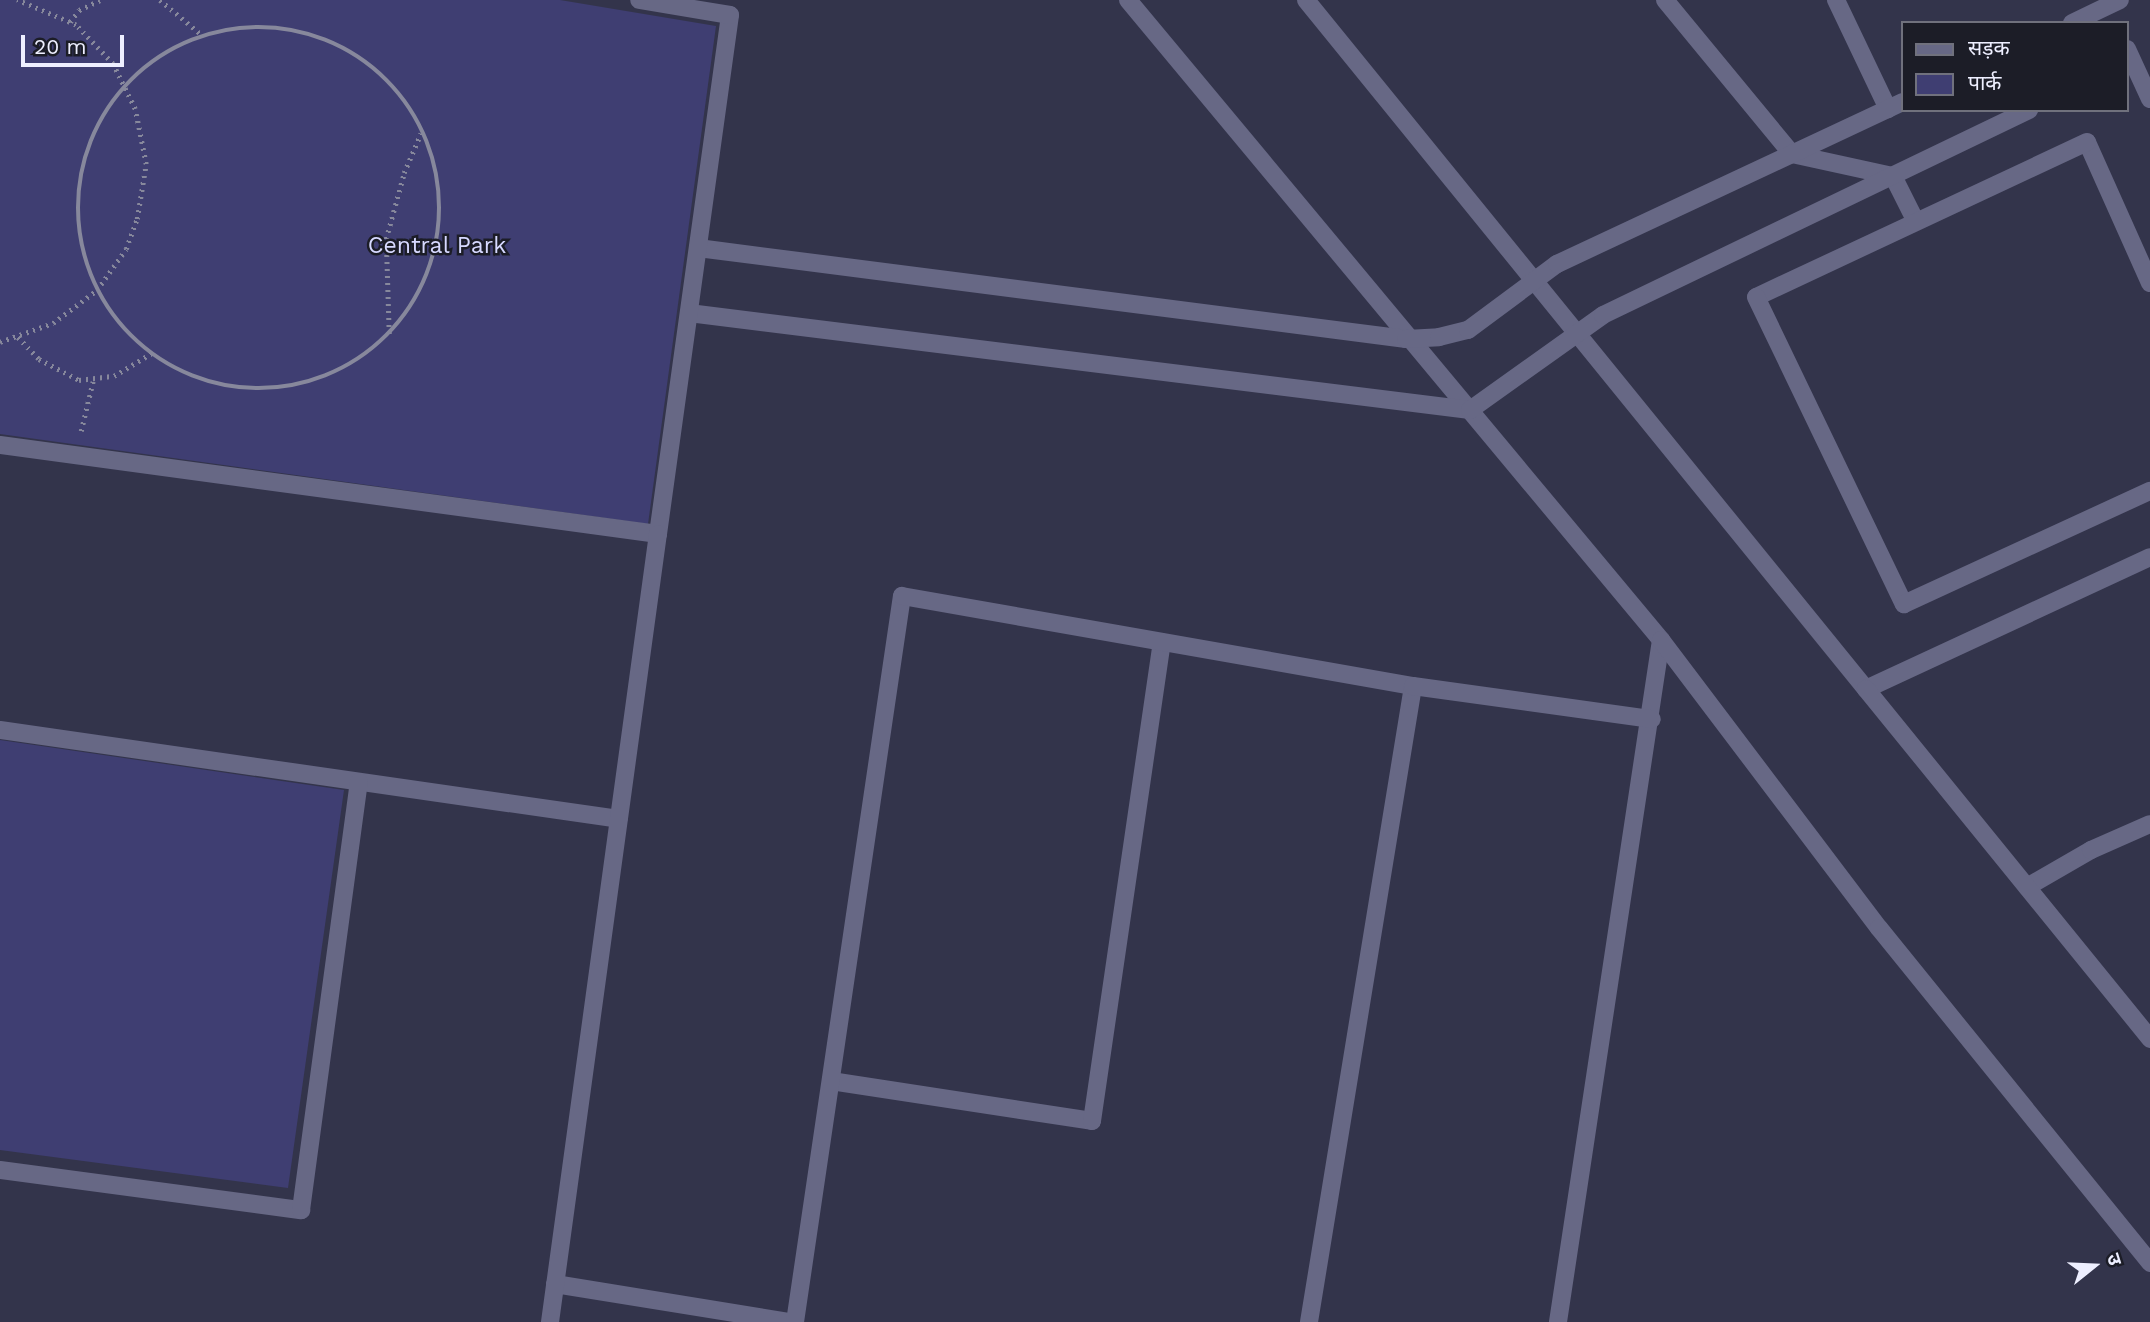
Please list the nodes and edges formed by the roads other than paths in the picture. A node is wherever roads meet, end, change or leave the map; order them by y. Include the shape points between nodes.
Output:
1 (639, 0) edge
2 (1128, 0) edge
3 (1306, 0) edge
4 (1665, 0) edge
5 (1836, 0) edge
6 (732, 7) edge
7 (2111, 7) edge
8 (2077, 21) edge
9 (2150, 52) edge
10 (2129, 58) edge
11 (2150, 99) edge
12 (1896, 105) edge
13 (2025, 112) edge
14 (1792, 154) junction
15 (1893, 176) junction
16 (1915, 220) junction
17 (698, 248) junction
18 (2150, 282) edge
19 (1533, 283) junction
20 (689, 313) junction
21 (1574, 333) junction
22 (1406, 338) junction
23 (1470, 410) junction
24 (0, 445) edge
25 (2150, 491) edge
26 (658, 534) junction
27 (2150, 557) edge
28 (1661, 640) junction
29 (1162, 642) junction
30 (1413, 686) junction
31 (1866, 688) junction
32 (1652, 719) junction
33 (0, 730) edge
34 (359, 782) junction
35 (619, 819) junction
36 (2150, 824) edge
37 (2027, 887) junction
38 (2150, 1039) edge
39 (831, 1081) junction
40 (0, 1170) edge
41 (2150, 1263) edge
42 (555, 1284) junction
43 (550, 1322) edge
44 (792, 1322) edge
45 (1309, 1322) edge
46 (1558, 1322) edge

1 - 6 street
2 - 22 street
3 - 19 street
4 - 14 street
5 - 12 street
6 - 17 street
7 - 8 street
9 - 10 street
10 - 11 street
12 - 14 street
13 - 15 street
14 - 15 street
14 - 19 street via 1557,264
15 - 16 street
15 - 21 street
16 - 18 street via 2087,142
16 - 25 street via 1756,297 1904,604
17 - 20 street
17 - 22 street
19 - 21 street
19 - 22 street via 1468,330
20 - 23 street
20 - 26 street
21 - 23 street
21 - 31 street
22 - 23 street
23 - 28 street
24 - 26 street
26 - 35 street
27 - 31 street
28 - 32 street
28 - 41 street via 1879,928
29 - 30 street
29 - 39 street via 1092,1121
29 - 39 street via 902,596
30 - 32 street
30 - 45 street
31 - 37 street
32 - 46 street
33 - 34 street
34 - 35 street
34 - 40 street via 301,1210
35 - 42 street
36 - 37 street via 2091,850
37 - 38 street
39 - 44 street
42 - 43 street
42 - 44 street

